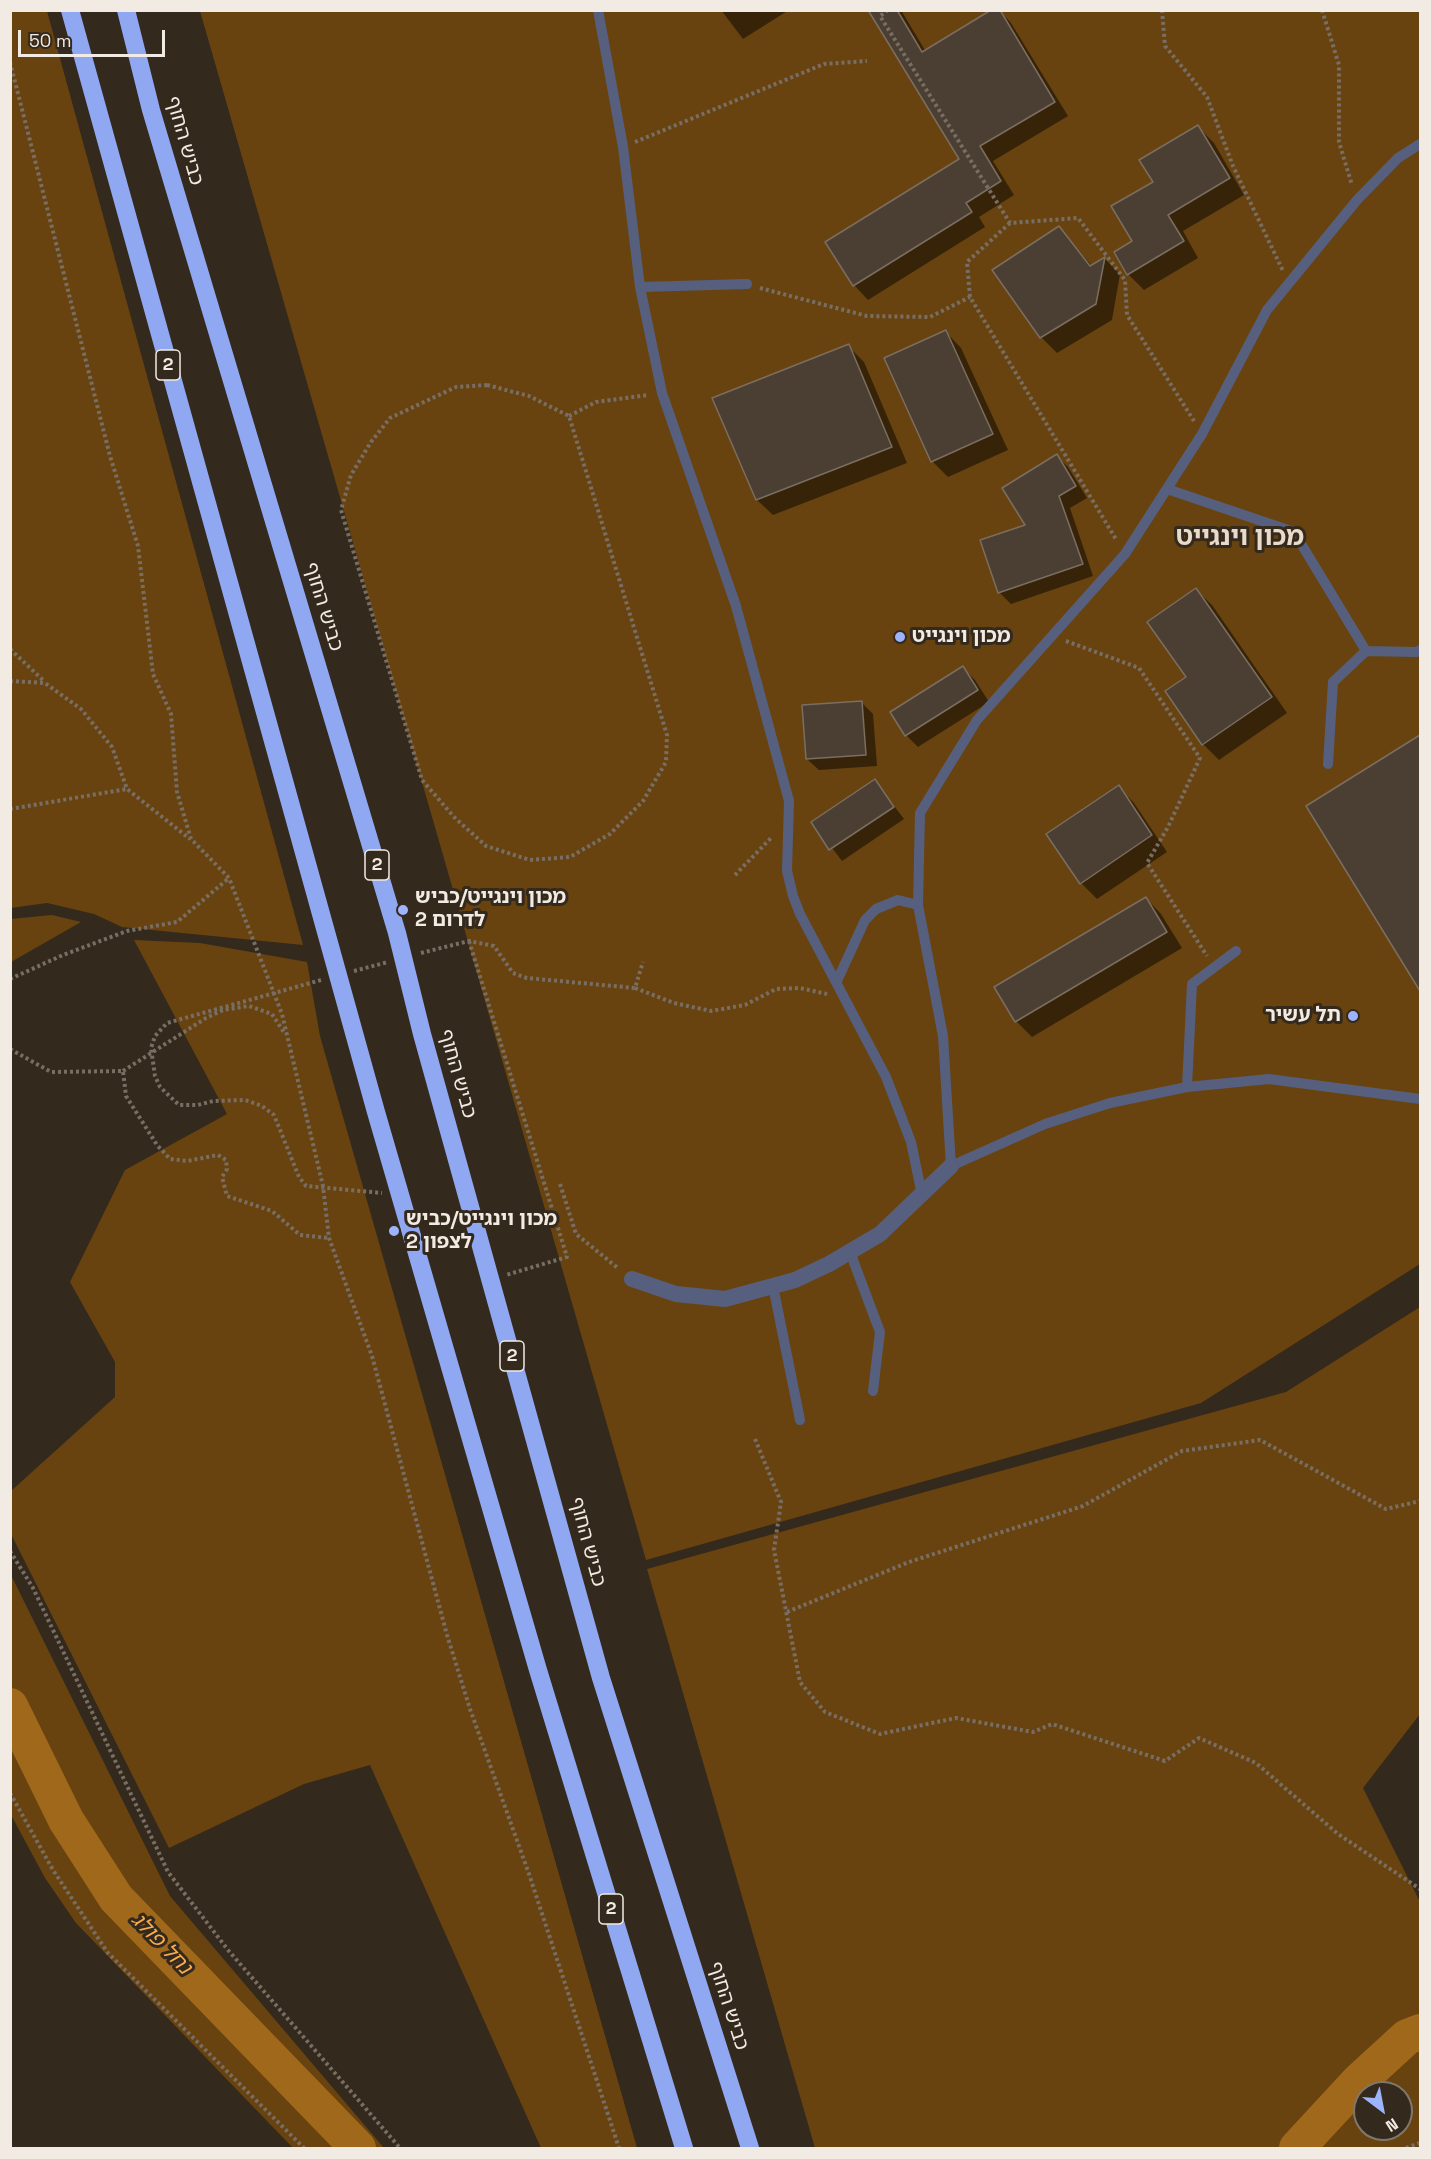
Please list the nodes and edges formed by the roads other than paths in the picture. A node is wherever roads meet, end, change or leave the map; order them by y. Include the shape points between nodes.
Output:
1 (70, 10) edge
2 (126, 10) edge
3 (597, 10) edge
4 (1420, 144) edge
5 (747, 284) road end
6 (640, 288) junction
7 (1167, 489) junction
8 (1420, 650) edge
9 (1366, 651) junction
10 (1328, 764) dead end
11 (918, 905) junction
12 (1236, 951) dead end
13 (837, 981) junction
14 (1187, 1087) junction
15 (1420, 1099) edge
16 (951, 1166) junction
17 (922, 1195) junction
18 (850, 1252) junction
19 (632, 1279) road end
20 (773, 1287) junction
21 (873, 1391) dead end
22 (800, 1420) dead end
23 (684, 2148) edge
24 (750, 2148) edge

1 - 23 highway, 2 via 401,1196 538,1670
2 - 24 highway, כביש החוף / 2 via 151,110 397,933 601,1678
3 - 6 lane via 624,147
4 - 7 lane via 1398,158 1357,200 1267,310 1202,434
5 - 6 lane
6 - 13 lane via 662,393 736,606 789,801 787,871 793,896
7 - 9 lane via 1294,532
7 - 11 lane via 1125,554 977,720 920,813
8 - 9 lane
9 - 10 lane via 1333,682
11 - 13 lane via 898,900 876,909 865,920
11 - 16 lane via 943,1036
12 - 14 lane via 1192,984
13 - 17 lane via 886,1077 911,1142
14 - 15 lane via 1269,1080
14 - 16 lane via 1110,1103 1046,1124
16 - 17 street
17 - 18 street via 880,1233
18 - 20 street
18 - 21 lane via 880,1332
19 - 20 street via 676,1294 725,1299
20 - 22 lane

